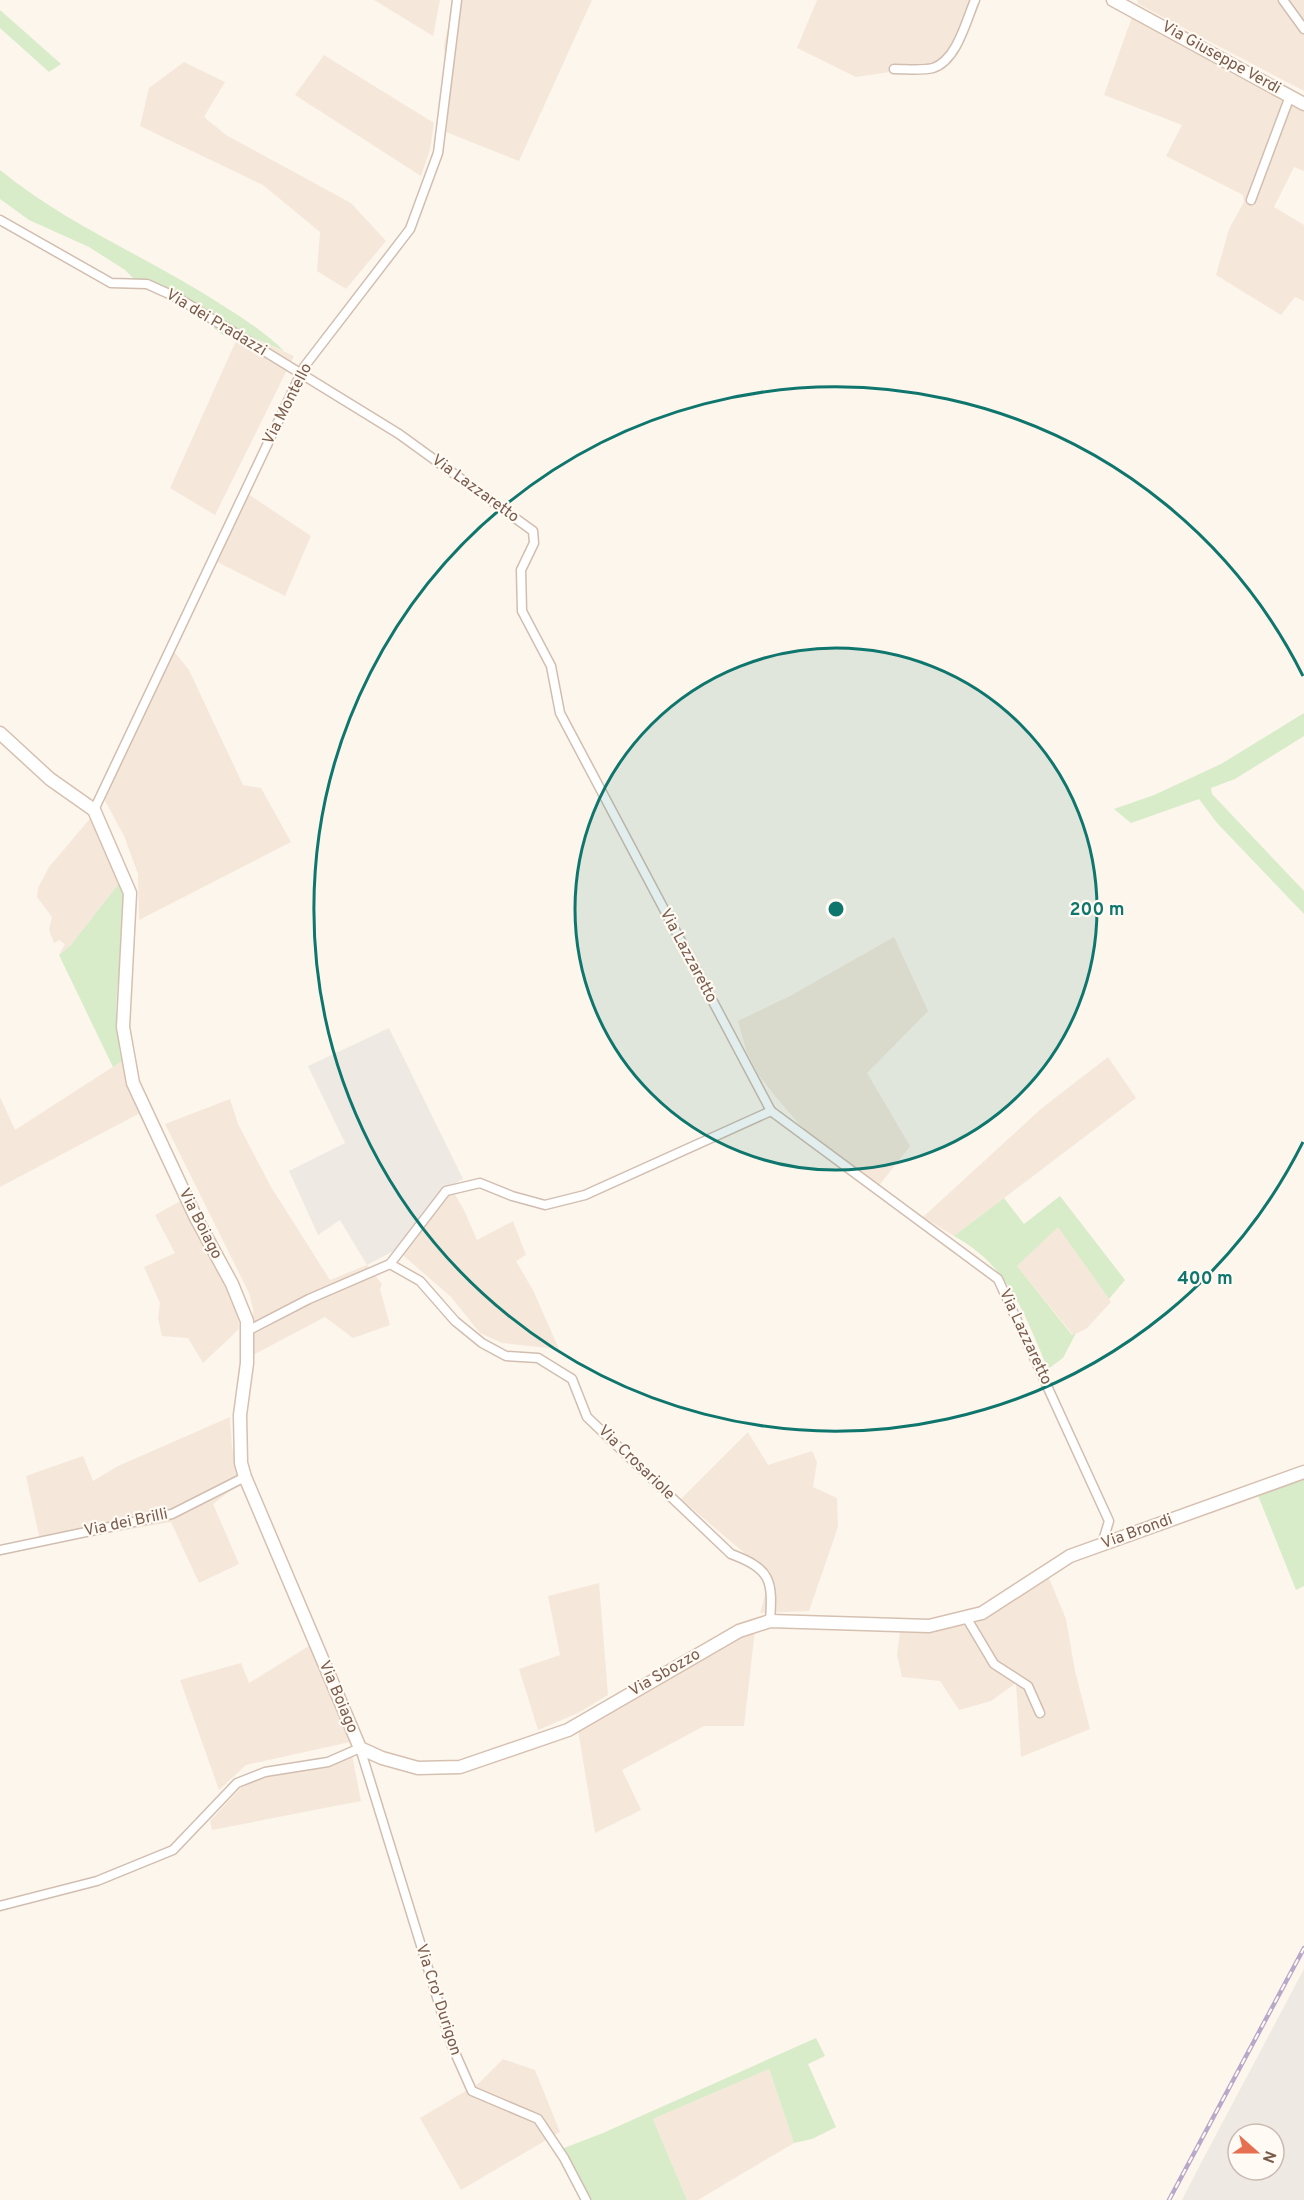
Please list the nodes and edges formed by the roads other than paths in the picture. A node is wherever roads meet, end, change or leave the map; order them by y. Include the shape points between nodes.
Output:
1 (457, 0) edge
2 (975, 0) edge
3 (1113, 0) edge
4 (1283, 0) edge
5 (1304, 29) edge
6 (894, 69) dead end
7 (1290, 96) junction
8 (1304, 104) edge
9 (1251, 200) dead end
10 (0, 220) edge
11 (301, 373) junction
12 (0, 733) edge
13 (94, 810) junction
14 (771, 1111) junction
15 (390, 1264) junction
16 (249, 1329) junction
17 (1304, 1472) edge
18 (245, 1477) junction
19 (1102, 1544) junction
20 (0, 1550) edge
21 (982, 1613) joint
22 (966, 1617) junction
23 (770, 1621) junction
24 (1040, 1713) dead end
25 (360, 1748) junction
26 (0, 1905) edge
27 (586, 2200) edge

1 - 11 street, Via Montello via 438,153 410,229
2 - 6 street via 952,53 944,62 932,68
3 - 7 street, Via Giuseppe Verdi
4 - 5 street
7 - 8 street, Via Giuseppe Verdi
7 - 9 street
10 - 11 street, Via dei Pradazzi via 111,283 147,284 164,291
11 - 13 street, Via Montello
11 - 14 street, Via Lazzaretto via 399,434 533,531 534,543 521,570 522,610 551,666 560,713
12 - 13 street via 50,779
13 - 16 street, Via Boiago via 130,893 123,1027 133,1083 196,1218 232,1284
14 - 15 street via 585,1196 545,1205 480,1183 446,1191
14 - 19 street, Via Lazzaretto via 998,1279 1109,1521
15 - 16 street
15 - 23 street, Via Crosariole via 420,1281 455,1321 482,1343 506,1356 538,1358 572,1379 587,1417 731,1554 755,1563 767,1576 772,1593
16 - 18 street, Via Boiago via 240,1415
17 - 19 street, Via Brondi
18 - 20 street, Via dei Brilli via 172,1514
18 - 25 street, Via Boiago
19 - 21 street, Via Brondi via 1070,1556
21 - 22 street, Via Sbozzo
22 - 23 street, Via Sbozzo via 929,1626
22 - 24 street via 994,1664 1028,1686
23 - 25 street, Via Sbozzo via 739,1631 693,1655 568,1730 460,1767 418,1768
25 - 26 street via 328,1762 265,1772 237,1783 173,1850 97,1881
25 - 27 street, Via Cro' Durigon via 465,2080 472,2091 538,2119

